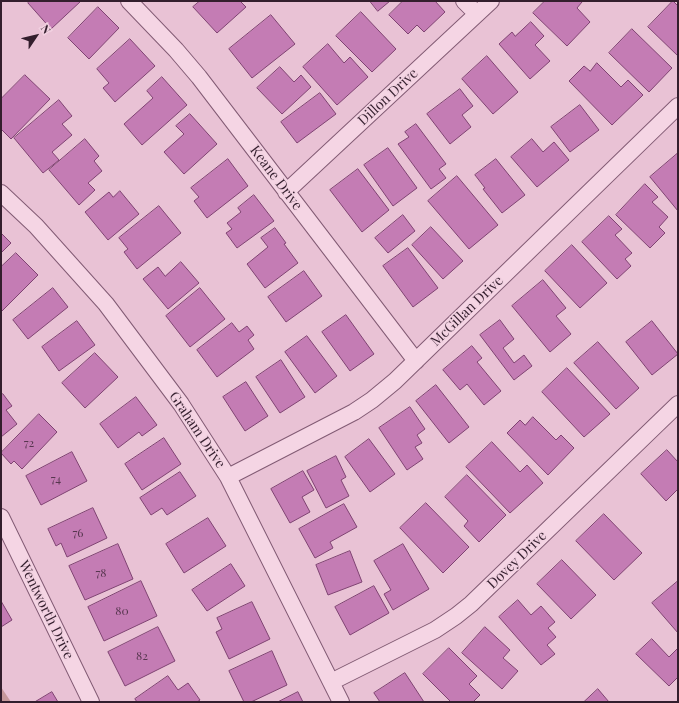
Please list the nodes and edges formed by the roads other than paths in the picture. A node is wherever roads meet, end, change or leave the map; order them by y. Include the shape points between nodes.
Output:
1 (129, 1) edge
2 (464, 1) edge
3 (491, 1) edge
4 (477, 14) junction
5 (678, 106) edge
6 (286, 192) junction
7 (1, 193) edge
8 (416, 361) junction
9 (678, 404) edge
10 (228, 477) junction
11 (1, 517) edge
12 (331, 682) junction
13 (91, 702) edge
14 (342, 702) edge

1 - 6 street, Keane Drive via 199,77
2 - 4 street
3 - 4 street, Dillon Drive
4 - 6 street, Dillon Drive
5 - 8 street, McGillan Drive
6 - 8 street, Keane Drive
7 - 10 street, Graham Drive via 36,226 106,304 181,404
8 - 10 street, McGillan Drive via 395,382 354,412
9 - 12 street, Dovey Drive via 456,616 435,630
10 - 12 street, Graham Drive
11 - 13 street, Wentworth Drive
12 - 14 street, Graham Drive

